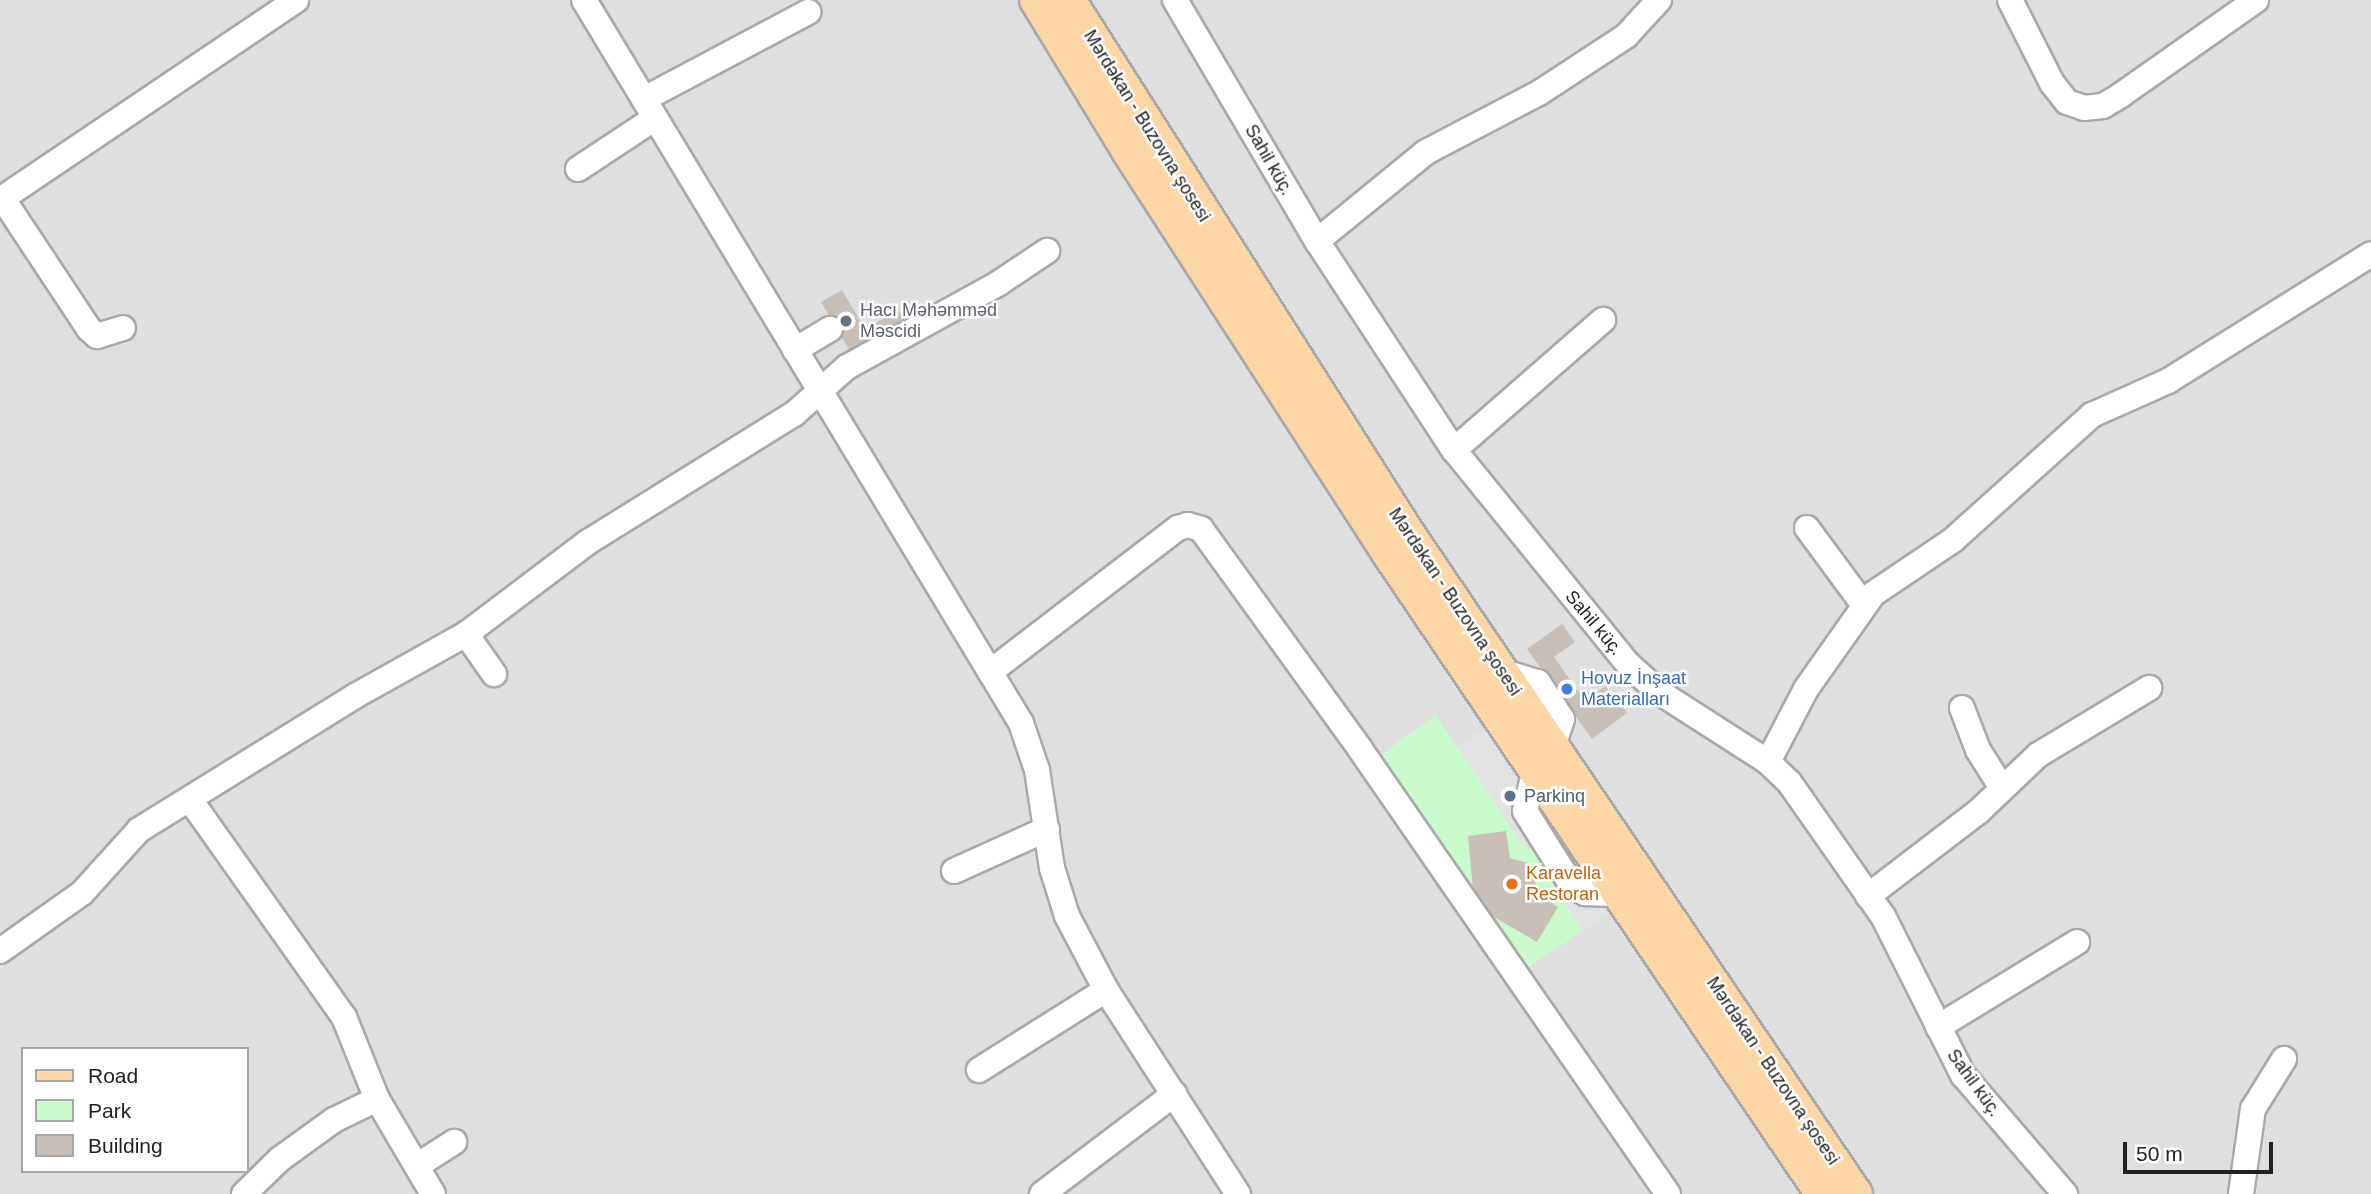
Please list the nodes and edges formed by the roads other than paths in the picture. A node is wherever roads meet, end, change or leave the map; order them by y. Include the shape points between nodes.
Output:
1 (296, 0) edge
2 (584, 0) edge
3 (1036, 0) edge
4 (1069, 0) edge
5 (1175, 0) edge
6 (1659, 0) edge
7 (2010, 0) edge
8 (2256, 0) edge
9 (808, 12) dead end
10 (650, 109) junction
11 (578, 169) dead end
12 (1, 199) edge
13 (1317, 241) junction
14 (1047, 251) dead end
15 (2371, 254) edge
16 (1603, 320) dead end
17 (123, 328) dead end
18 (830, 329) dead end
19 (795, 350) junction
20 (820, 390) junction
21 (1454, 450) junction
22 (1807, 528) dead end
23 (1863, 604) junction
24 (466, 634) junction
25 (990, 672) junction
26 (494, 674) dead end
27 (2149, 688) dead end
28 (1962, 708) dead end
29 (1544, 758) junction
30 (1768, 762) junction
31 (2002, 788) junction
32 (191, 801) junction
33 (1047, 830) junction
34 (954, 871) dead end
35 (1868, 895) junction
36 (2077, 942) dead end
37 (0, 951) edge
38 (1106, 990) junction
39 (1938, 1027) junction
40 (2284, 1059) dead end
41 (979, 1070) dead end
42 (1174, 1094) junction
43 (377, 1099) junction
44 (454, 1142) dead end
45 (418, 1164) junction
46 (244, 1194) edge
47 (433, 1194) edge
48 (1042, 1194) edge
49 (1238, 1194) edge
50 (1668, 1194) edge
51 (1822, 1194) edge
52 (1856, 1194) edge
53 (2065, 1194) edge
54 (2241, 1194) edge

1 - 12 street
2 - 10 street
3 - 29 main road, Mərdəkan - Buzovna şosesi via 1254,350
4 - 29 main road, Mərdəkan - Buzovna şosesi via 1269,322 1501,671
5 - 13 street, Sahil küç.
6 - 13 street via 1626,36 1539,93 1426,152
7 - 8 street via 2052,83 2067,102 2084,108 2104,106
9 - 10 street
10 - 11 street
10 - 19 street
12 - 17 street via 89,329 97,336
13 - 21 street, Sahil küç.
14 - 20 street via 999,283 847,367
15 - 23 street via 2168,381 2092,415 1953,540
16 - 21 street
18 - 19 street
19 - 20 street
20 - 24 street via 783,422 587,542
20 - 25 street
21 - 30 street, Sahil küç. via 1629,665 1659,692
22 - 23 street
23 - 30 street via 1806,689
24 - 26 street
24 - 32 street via 355,696
25 - 33 street via 1030,743
25 - 50 street via 1178,528 1201,529 1360,749
27 - 31 street via 2038,755
28 - 31 street via 1978,750
29 - 51 main road, Mərdəkan - Buzovna şosesi via 1619,894
29 - 52 main road, Mərdəkan - Buzovna şosesi
30 - 35 street, Sahil küç. via 1806,802
31 - 35 street via 1978,812
32 - 37 street via 128,838 82,893
32 - 43 street via 344,1017
33 - 34 street
33 - 38 street via 1060,897
35 - 39 street, Sahil küç. via 1899,943
36 - 39 street
38 - 41 street
38 - 42 street
39 - 53 street, Sahil küç. via 1969,1083
40 - 54 street via 2252,1109
42 - 48 street
42 - 49 street
43 - 45 street
43 - 46 street via 312,1136
44 - 45 street
45 - 47 street

